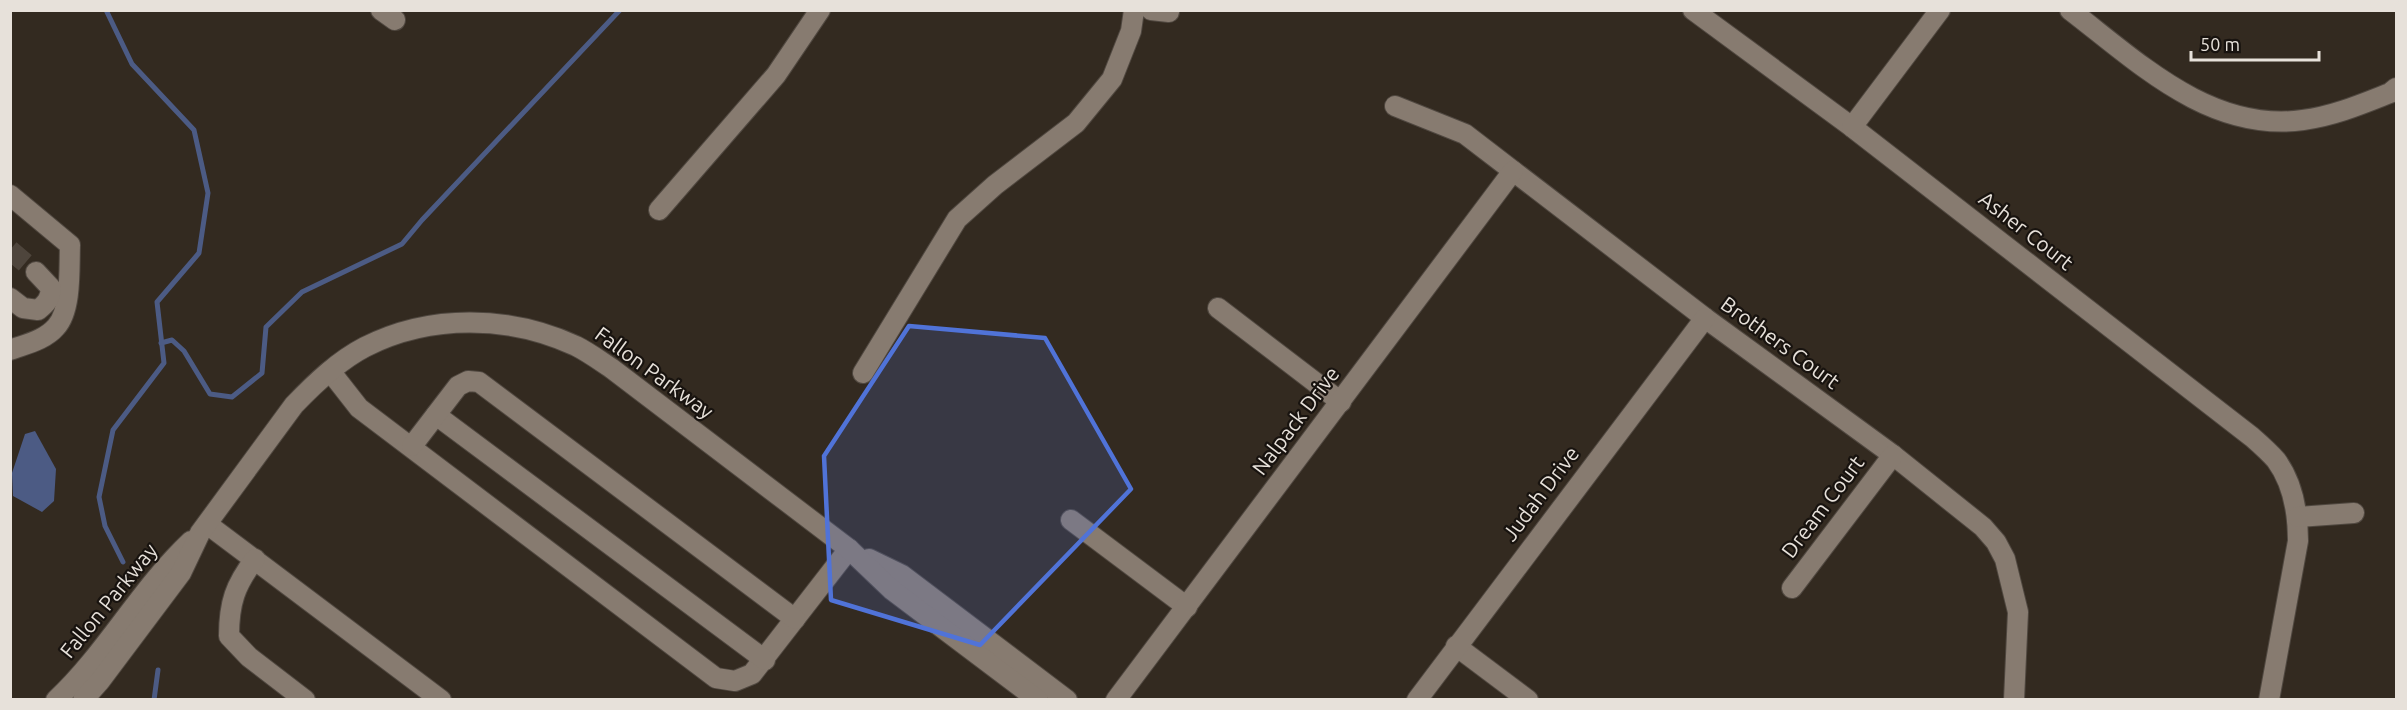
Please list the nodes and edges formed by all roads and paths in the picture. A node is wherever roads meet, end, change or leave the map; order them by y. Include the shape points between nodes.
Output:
1 (820, 10) edge
2 (1134, 10) edge
3 (1693, 10) edge
4 (1940, 10) edge
5 (2070, 10) edge
6 (2397, 88) edge
7 (1395, 106) dead end
8 (1852, 127) junction
9 (1513, 171) junction
10 (10, 195) edge
11 (659, 210) dead end
12 (36, 272) tunnel mouth
13 (10, 298) edge
14 (1218, 308) dead end
15 (1705, 318) junction
16 (10, 350) edge
17 (330, 371) junction
18 (863, 373) dead end
19 (1341, 402) junction
20 (436, 415) junction
21 (412, 446) junction
22 (1893, 455) junction
23 (2354, 513) dead end
24 (2298, 517) junction
25 (1071, 520) dead end
26 (203, 528) junction
27 (849, 549) junction
28 (255, 559) junction
29 (1792, 588) dead end
30 (1187, 607) junction
31 (795, 619) junction
32 (1456, 646) junction
33 (765, 660) junction
34 (56, 699) edge
35 (83, 699) edge
36 (305, 699) edge
37 (441, 699) edge
38 (1038, 699) edge
39 (1067, 699) edge
40 (1116, 699) edge
41 (1417, 699) edge
42 (1528, 699) edge
43 (2014, 699) edge
44 (2269, 699) edge

1 - 11 street via 776,75
2 - 18 street via 1131,31 1112,79 1076,123 957,219
3 - 8 street, Asher Court
4 - 8 street
5 - 6 street via 2170,86 2219,111 2261,121 2302,120 2336,113
7 - 9 street, Brothers Court via 1465,134
8 - 24 street, Asher Court via 2252,436 2276,461
9 - 15 street, Brothers Court
9 - 19 street, Nalpack Drive
10 - 16 street via 70,245 66,304 59,323 42,338
12 - 13 street via 51,288 46,304 38,310 23,308
14 - 19 street
15 - 22 street, Brothers Court
15 - 32 street, Judah Drive
17 - 21 street via 359,408
17 - 26 street, Fallon Parkway via 294,405
17 - 27 street, Fallon Parkway via 363,348 403,331 485,321 538,331 577,346 611,368
19 - 30 street, Nalpack Drive
20 - 21 street
20 - 31 street via 458,386 468,381 479,382
20 - 33 street
21 - 33 street via 716,678 735,681 752,674
22 - 29 street, Dream Court
22 - 43 street, Brothers Court via 1983,527 2005,559 2018,612
23 - 24 street
24 - 44 street, Asher Court via 2297,544
25 - 30 street
26 - 28 street
26 - 34 street, Fallon Parkway via 167,563 80,677
26 - 35 street, Fallon Parkway via 181,573
27 - 31 street
27 - 38 street, Fallon Parkway via 892,590
27 - 39 street, Fallon Parkway via 902,575
28 - 36 street via 229,608 229,636 249,657
28 - 37 street
30 - 40 street, Nalpack Drive
31 - 33 street
32 - 41 street, Judah Drive
32 - 42 street

